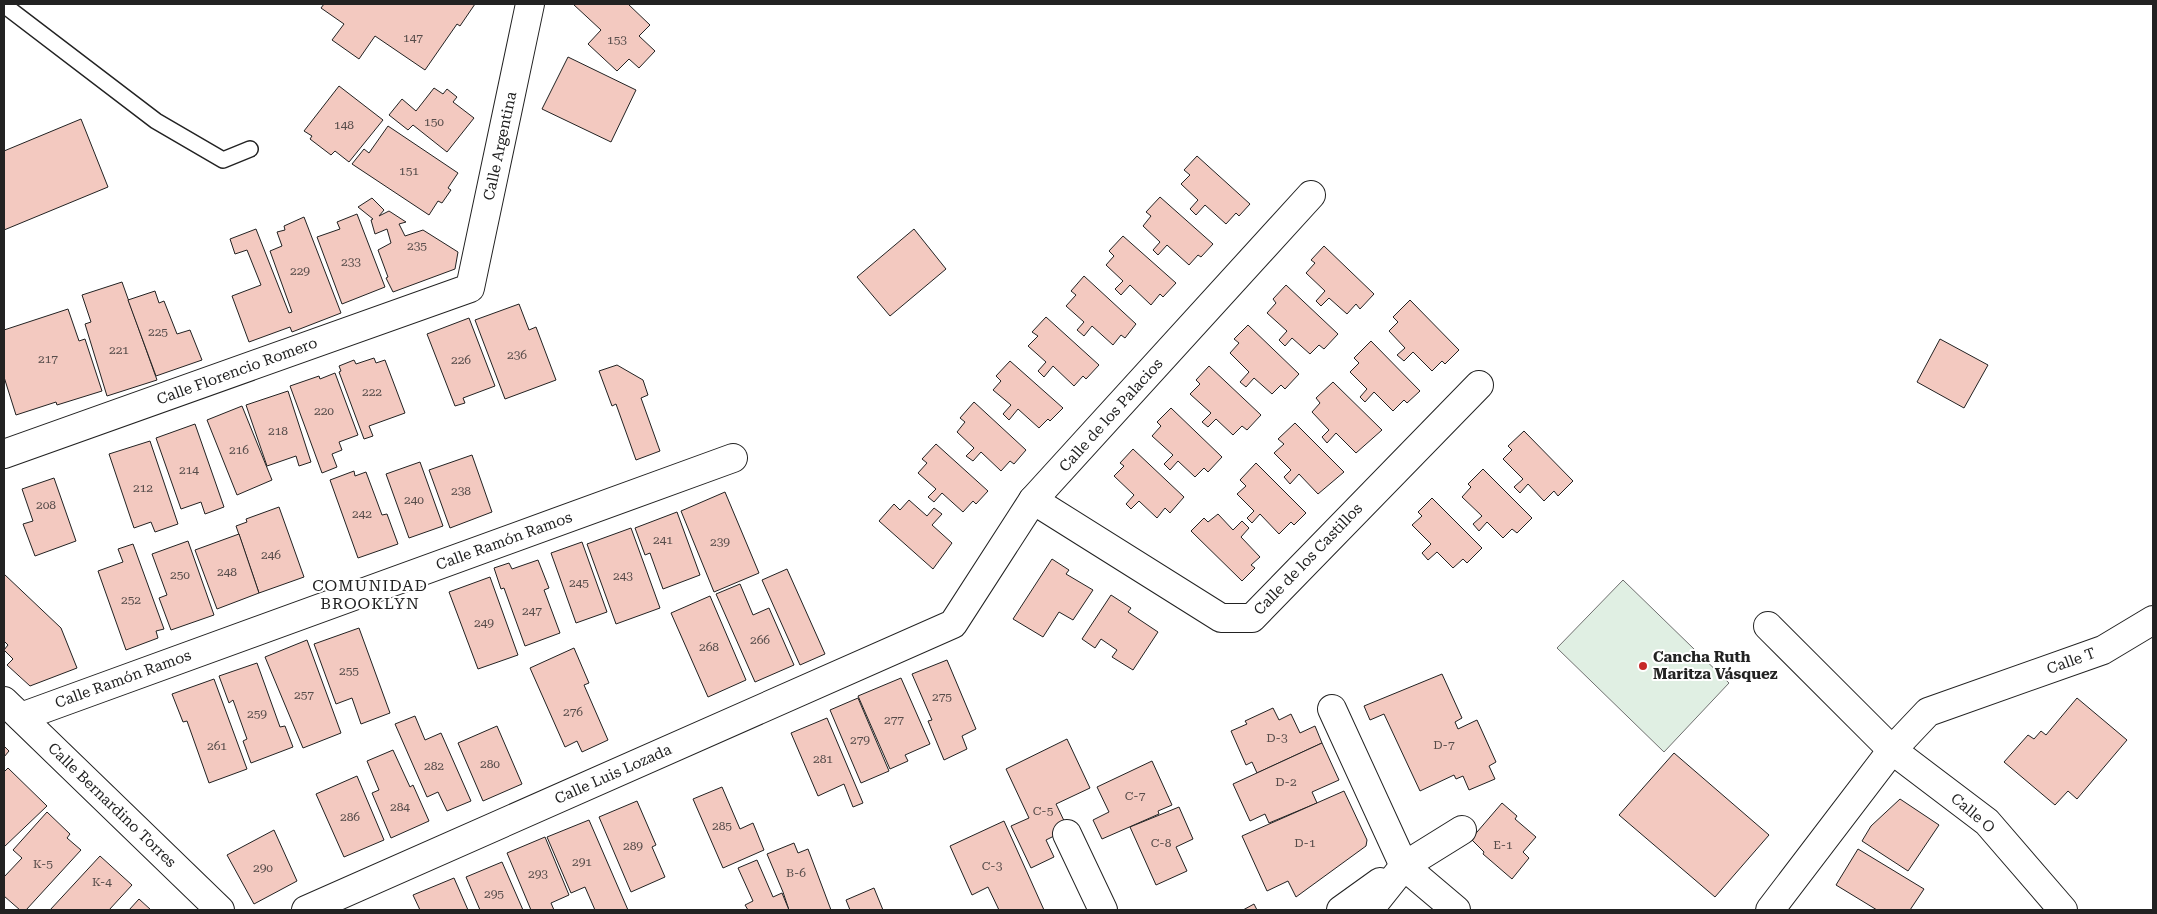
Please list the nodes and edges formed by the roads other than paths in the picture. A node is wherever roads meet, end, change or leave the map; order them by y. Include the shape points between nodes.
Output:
1 (530, 4) edge
2 (4, 5) edge
3 (250, 149) dead end
4 (1311, 194) dead end
5 (470, 288) joint
6 (1479, 385) dead end
7 (4, 454) edge
8 (733, 458) dead end
9 (1033, 500) junction
10 (2153, 620) edge
11 (1768, 626) dead end
12 (921, 638) joint
13 (12, 709) edge
14 (1332, 709) dead end
15 (1892, 750) junction
16 (1462, 830) dead end
17 (1067, 834) dead end
18 (1404, 866) junction
19 (220, 910) edge
20 (306, 910) edge
21 (1103, 910) edge
22 (1341, 910) edge
23 (1369, 910) edge
24 (1456, 910) edge
25 (1770, 910) edge
26 (2063, 910) edge

1 - 5 street, Calle Argentina
2 - 3 lane via 156,121 223,160
4 - 9 street, Calle de los Palacios
5 - 7 street, Calle Florencio Romero
6 - 9 street, Calle de los Castillos via 1252,618 1221,618
8 - 13 street, Calle Ramón Ramos
9 - 12 street, Calle de los Palacios via 953,624
10 - 15 street, Calle T via 2103,650 1928,712
11 - 15 street, Calle O
12 - 20 street, Calle Luis Lozada
13 - 19 street, Calle Bernardino Torres
14 - 18 street
15 - 25 street, Calle T
15 - 26 street, Calle O via 1987,822
16 - 18 street
17 - 21 street
18 - 22 street
18 - 23 street
18 - 24 street

